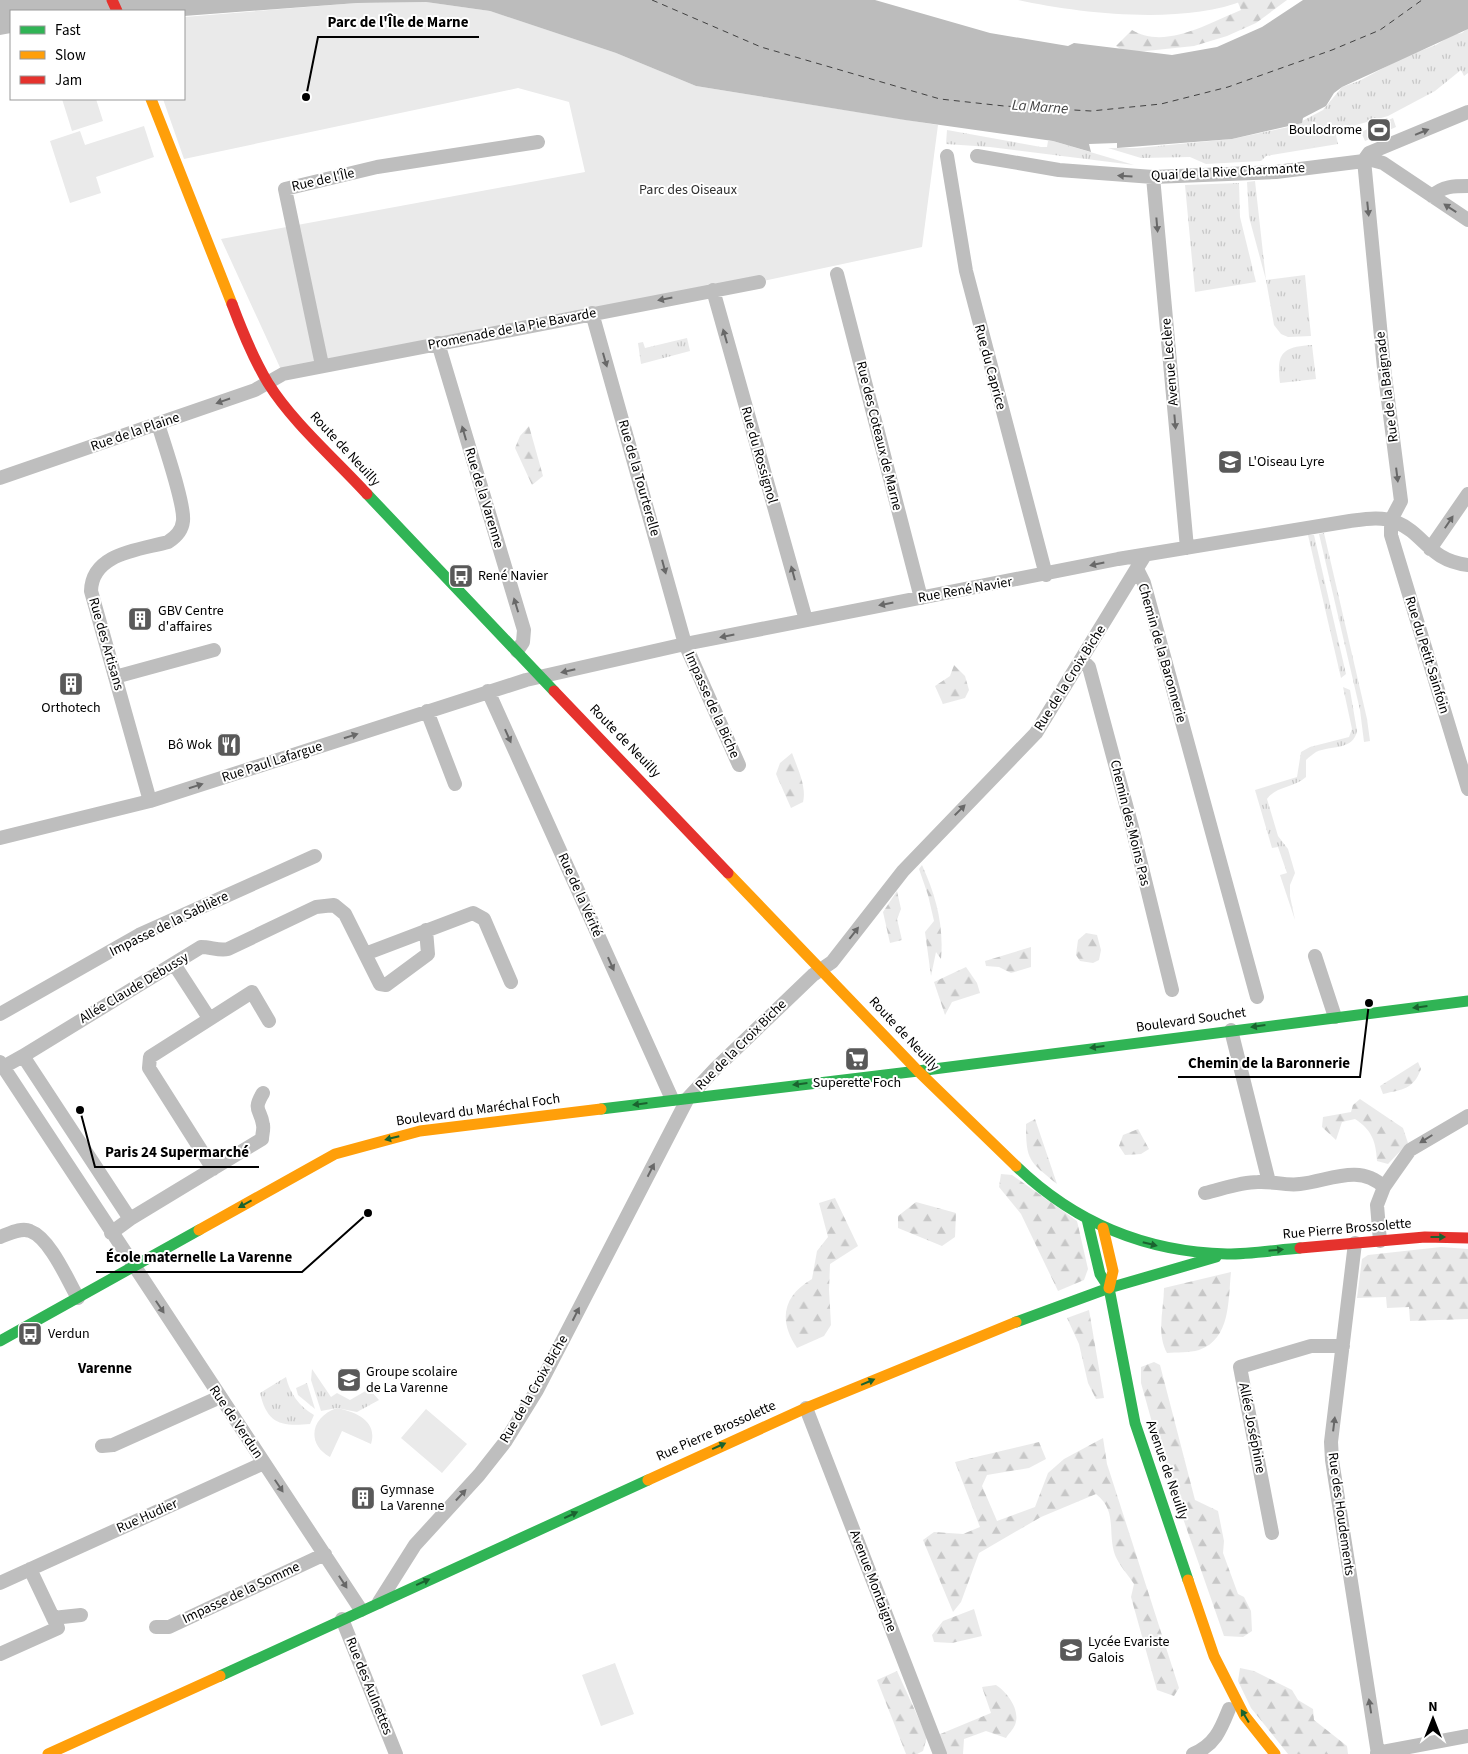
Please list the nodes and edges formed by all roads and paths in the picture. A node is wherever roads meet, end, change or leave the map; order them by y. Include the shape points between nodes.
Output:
1 (151, 100) edge
2 (1468, 112) edge
3 (538, 142) dead end
4 (1389, 145) junction
5 (947, 156) dead end
6 (978, 156) dead end
7 (1364, 160) junction
8 (1386, 165) junction
9 (1153, 177) junction
10 (1468, 186) edge
11 (1432, 196) junction
12 (1468, 220) edge
13 (837, 274) dead end
14 (759, 282) dead end
15 (713, 290) junction
16 (592, 313) junction
17 (438, 344) junction
18 (322, 365) junction
19 (269, 384) junction
20 (158, 424) junction
21 (0, 478) edge
22 (1468, 494) edge
23 (1391, 520) junction
24 (1187, 548) junction
25 (1430, 549) junction
26 (1145, 555) junction
27 (1468, 565) edge
28 (1137, 569) junction
29 (1046, 575) junction
30 (921, 598) junction
31 (806, 620) junction
32 (685, 644) junction
33 (214, 650) dead end
34 (517, 651) junction
35 (1082, 660) junction
36 (115, 677) junction
37 (542, 677) junction
38 (488, 691) junction
39 (427, 711) junction
40 (738, 766) dead end
41 (455, 784) dead end
42 (1468, 789) edge
43 (150, 801) junction
44 (0, 838) edge
45 (315, 856) dead end
46 (426, 930) junction
47 (365, 954) junction
48 (1315, 956) dead end
49 (174, 964) junction
50 (822, 968) junction
51 (511, 982) dead end
52 (1172, 990) dead end
53 (1257, 997) dead end
54 (1468, 1001) edge
55 (0, 1014) edge
56 (1335, 1017) junction
57 (209, 1018) junction
58 (269, 1021) dead end
59 (1230, 1030) junction
60 (23, 1056) junction
61 (2, 1065) edge
62 (918, 1071) junction
63 (262, 1093) dead end
64 (688, 1098) junction
65 (672, 1099) junction
66 (1468, 1116) edge
67 (213, 1169) junction
68 (1269, 1182) junction
69 (1384, 1187) junction
70 (1205, 1193) dead end
71 (130, 1219) junction
72 (1087, 1219) junction
73 (1104, 1228) junction
74 (111, 1233) junction
75 (0, 1237) edge
76 (1468, 1238) edge
77 (1380, 1241) junction
78 (1355, 1244) junction
79 (1228, 1254) junction
80 (132, 1266) junction
81 (1109, 1288) junction
82 (78, 1298) junction
83 (0, 1342) edge
84 (1342, 1346) junction
85 (220, 1397) junction
86 (806, 1408) junction
87 (102, 1446) dead end
88 (264, 1463) junction
89 (1272, 1533) dead end
90 (325, 1554) junction
91 (30, 1569) junction
92 (0, 1583) edge
93 (379, 1602) junction
94 (361, 1610) junction
95 (81, 1615) dead end
96 (54, 1618) junction
97 (342, 1619) junction
98 (156, 1627) dead end
99 (0, 1654) edge
100 (1214, 1656) junction
101 (1229, 1708) junction
102 (1468, 1736) edge
103 (1377, 1753) edge
104 (48, 1754) edge
105 (396, 1754) edge
106 (940, 1754) edge
107 (1193, 1754) edge
108 (1262, 1754) edge
109 (1275, 1754) edge

1 - 19 main road, Route de Neuilly via 241,329
4 -> 2 street, Quai de la Rive Charmante
3 - 18 street, Rue de l'Île via 377,167 285,189
4 - 7 street, Quai de la Rive Charmante via 1369,153
4 - 8 street via 1384,153
5 - 29 street, Rue du Caprice via 955,217 978,325
9 -> 6 street, Quai de la Rive Charmante via 1059,170
7 - 8 street via 1376,160
7 - 9 street, Quai de la Rive Charmante via 1276,172
7 -> 23 street, Rue de la Baignade via 1384,368 1401,501
8 - 11 street
9 -> 24 street, Avenue Leclère
10 - 11 street via 1438,189
12 -> 11 street
13 - 30 street, Rue des Coteaux de Marne
14 - 15 street, Promenade de la Pie Bavarde
15 -> 16 street, Promenade de la Pie Bavarde
31 -> 15 street, Rue du Rossignol
16 - 17 street, Promenade de la Pie Bavarde
16 -> 32 street, Rue de la Tourterelle
17 - 18 street, Promenade de la Pie Bavarde
34 -> 17 street, Rue de la Varenne via 523,642 524,630
18 - 19 street, Promenade de la Pie Bavarde via 283,374
19 -> 20 street, Rue de la Plaine
19 - 34 main road, Route de Neuilly via 312,436
20 - 21 street, Rue de la Plaine
20 - 36 street, Rue des Artisans via 183,520 176,537 168,542 110,558 95,572 91,591
25 -> 22 street
23 - 24 street, Rue René Navier via 1364,519
23 - 25 street
23 - 42 street, Rue du Petit Sainfoin via 1390,535
24 - 26 street, Rue René Navier
25 - 27 street via 1444,558
26 - 28 street, Rue de la Croix Biche
26 -> 29 street, Rue René Navier
28 - 35 street, Rue de la Croix Biche
28 - 53 street, Chemin de la Baronnerie via 1144,583
29 - 30 street, Rue René Navier
30 -> 31 street, Rue René Navier
31 -> 32 street, Rue René Navier
32 -> 37 street, Rue René Navier
32 - 40 street, Impasse de la Biche
33 - 36 street
34 - 37 main road, Route de Neuilly
50 -> 35 street, Rue de la Croix Biche via 832,962 927,844 1036,733
35 - 52 street, Chemin des Moins Pas via 1089,667
36 - 43 street, Rue des Artisans
37 - 38 street, Rue Paul Lafargue
37 - 50 main road, Route de Neuilly
38 - 39 street, Rue Paul Lafargue
38 -> 65 street, Rue de la Vérité
39 - 41 street
43 -> 39 street, Rue Paul Lafargue
43 - 44 street, Rue Paul Lafargue
45 - 55 street, Impasse de la Sablière via 139,935
46 - 47 street
46 - 47 street, Allée Claude Debussy via 428,954 386,985 380,984
46 - 51 street via 464,914 473,912 480,915
47 - 49 street, Allée Claude Debussy via 345,914 334,905 316,907 228,949 201,947
48 - 56 street
49 - 57 street
49 - 60 street, Allée Claude Debussy
50 - 62 main road, Route de Neuilly
50 - 64 street, Rue de la Croix Biche
54 -> 56 main road, Boulevard Souchet
56 -> 59 main road, Boulevard Souchet
57 - 58 street via 252,992
57 - 67 street via 150,1057 150,1068
59 -> 62 main road, Boulevard Souchet
59 - 68 street
60 - 61 street, Rue de Verdun
60 - 71 street
61 - 74 street, Rue de Verdun
62 -> 64 main road, Boulevard du Maréchal Foch
62 - 72 main road, Route de Neuilly via 1042,1191
63 - 67 street via 257,1110 264,1126 262,1138
64 - 65 main road, Boulevard du Maréchal Foch
93 -> 64 street, Rue de la Croix Biche via 415,1545 479,1475 537,1390
65 -> 80 main road, Boulevard du Maréchal Foch via 420,1131 335,1154
66 -> 69 street via 1410,1150
67 - 71 street
68 - 69 street via 1300,1184 1360,1174 1369,1176
68 - 70 street
69 - 77 street via 1377,1205
71 - 74 street
72 - 73 main road, Route de Neuilly
72 - 81 main road, Avenue de Neuilly via 1100,1274
73 -> 79 main road, Route de Neuilly via 1152,1244
73 - 81 main road, Avenue de Neuilly via 1113,1271
74 - 80 street, Rue de Verdun
75 - 82 street via 16,1230 31,1231 47,1245
77 -> 76 main road, Rue Pierre Brossolette
77 - 78 main road, Rue Pierre Brossolette
79 -> 78 main road, Rue Pierre Brossolette
78 - 84 street, Rue des Houdements
79 - 81 main road, Rue Pierre Brossolette
80 - 82 main road, Boulevard du Maréchal Foch
80 -> 85 street, Rue de Verdun
86 -> 81 main road, Rue Pierre Brossolette via 955,1346
81 - 100 main road, Avenue de Neuilly via 1135,1423
82 - 83 main road, Boulevard du Maréchal Foch
84 - 89 street, Allée Joséphine via 1311,1346 1240,1367
103 -> 84 street, Rue des Houdements via 1332,1460
85 - 87 street via 113,1445
85 - 88 street, Rue de Verdun
93 -> 86 main road, Rue Pierre Brossolette
86 - 106 street, Avenue Montaigne
88 -> 90 street, Rue de Verdun
88 - 91 street, Rue Hudier
90 -> 94 street, Rue de Verdun
90 - 98 street, Impasse de la Somme via 169,1627
91 - 92 street, Rue Hudier
91 - 96 street
93 - 94 main road, Rue Pierre Brossolette
94 - 97 main road, Rue Pierre Brossolette
95 - 96 street
96 - 99 street via 58,1628
97 - 104 main road, Rue Pierre Brossolette
97 - 105 street, Rue des Aulnettes
100 - 101 main road, Avenue de Neuilly via 1219,1683
109 -> 100 main road, Avenue de Neuilly via 1244,1715
101 - 107 street via 1218,1735 1207,1748
101 - 108 main road, Avenue de Neuilly via 1250,1742
102 - 103 street

